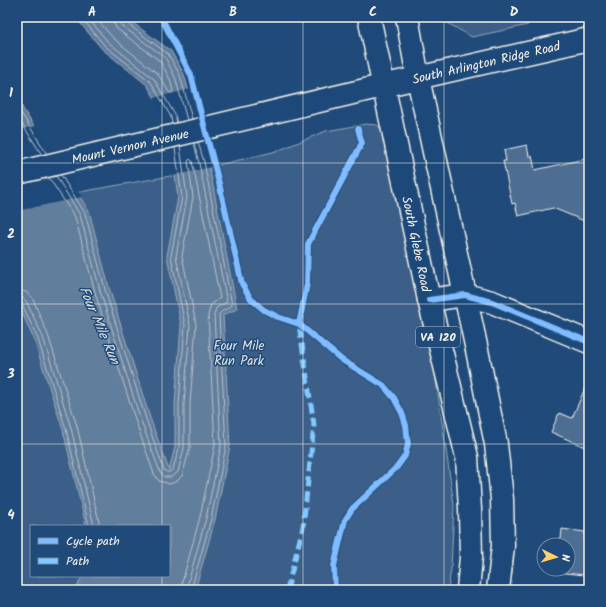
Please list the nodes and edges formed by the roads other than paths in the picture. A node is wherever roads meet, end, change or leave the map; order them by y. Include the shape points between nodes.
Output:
1 (368, 17) edge
2 (407, 17) edge
3 (589, 39) edge
4 (418, 78) junction
5 (382, 86) junction
6 (17, 172) edge
7 (465, 295) junction
8 (429, 300) junction
9 (589, 342) edge
10 (468, 590) edge
11 (498, 590) edge

1 - 5 main road, South Glebe Road / VA 120
2 - 4 main road, VA 120
3 - 4 main road, South Arlington Ridge Road
4 - 5 main road, South Arlington Ridge Road
4 - 7 main road, VA 120
5 - 6 main road, Mount Vernon Avenue
5 - 8 main road, South Glebe Road / VA 120
7 - 8 main road
7 - 9 main road via 492,302
7 - 11 main road, VA 120 via 496,444 502,499 503,546
8 - 10 main road, South Glebe Road / VA 120 via 467,457 471,557

